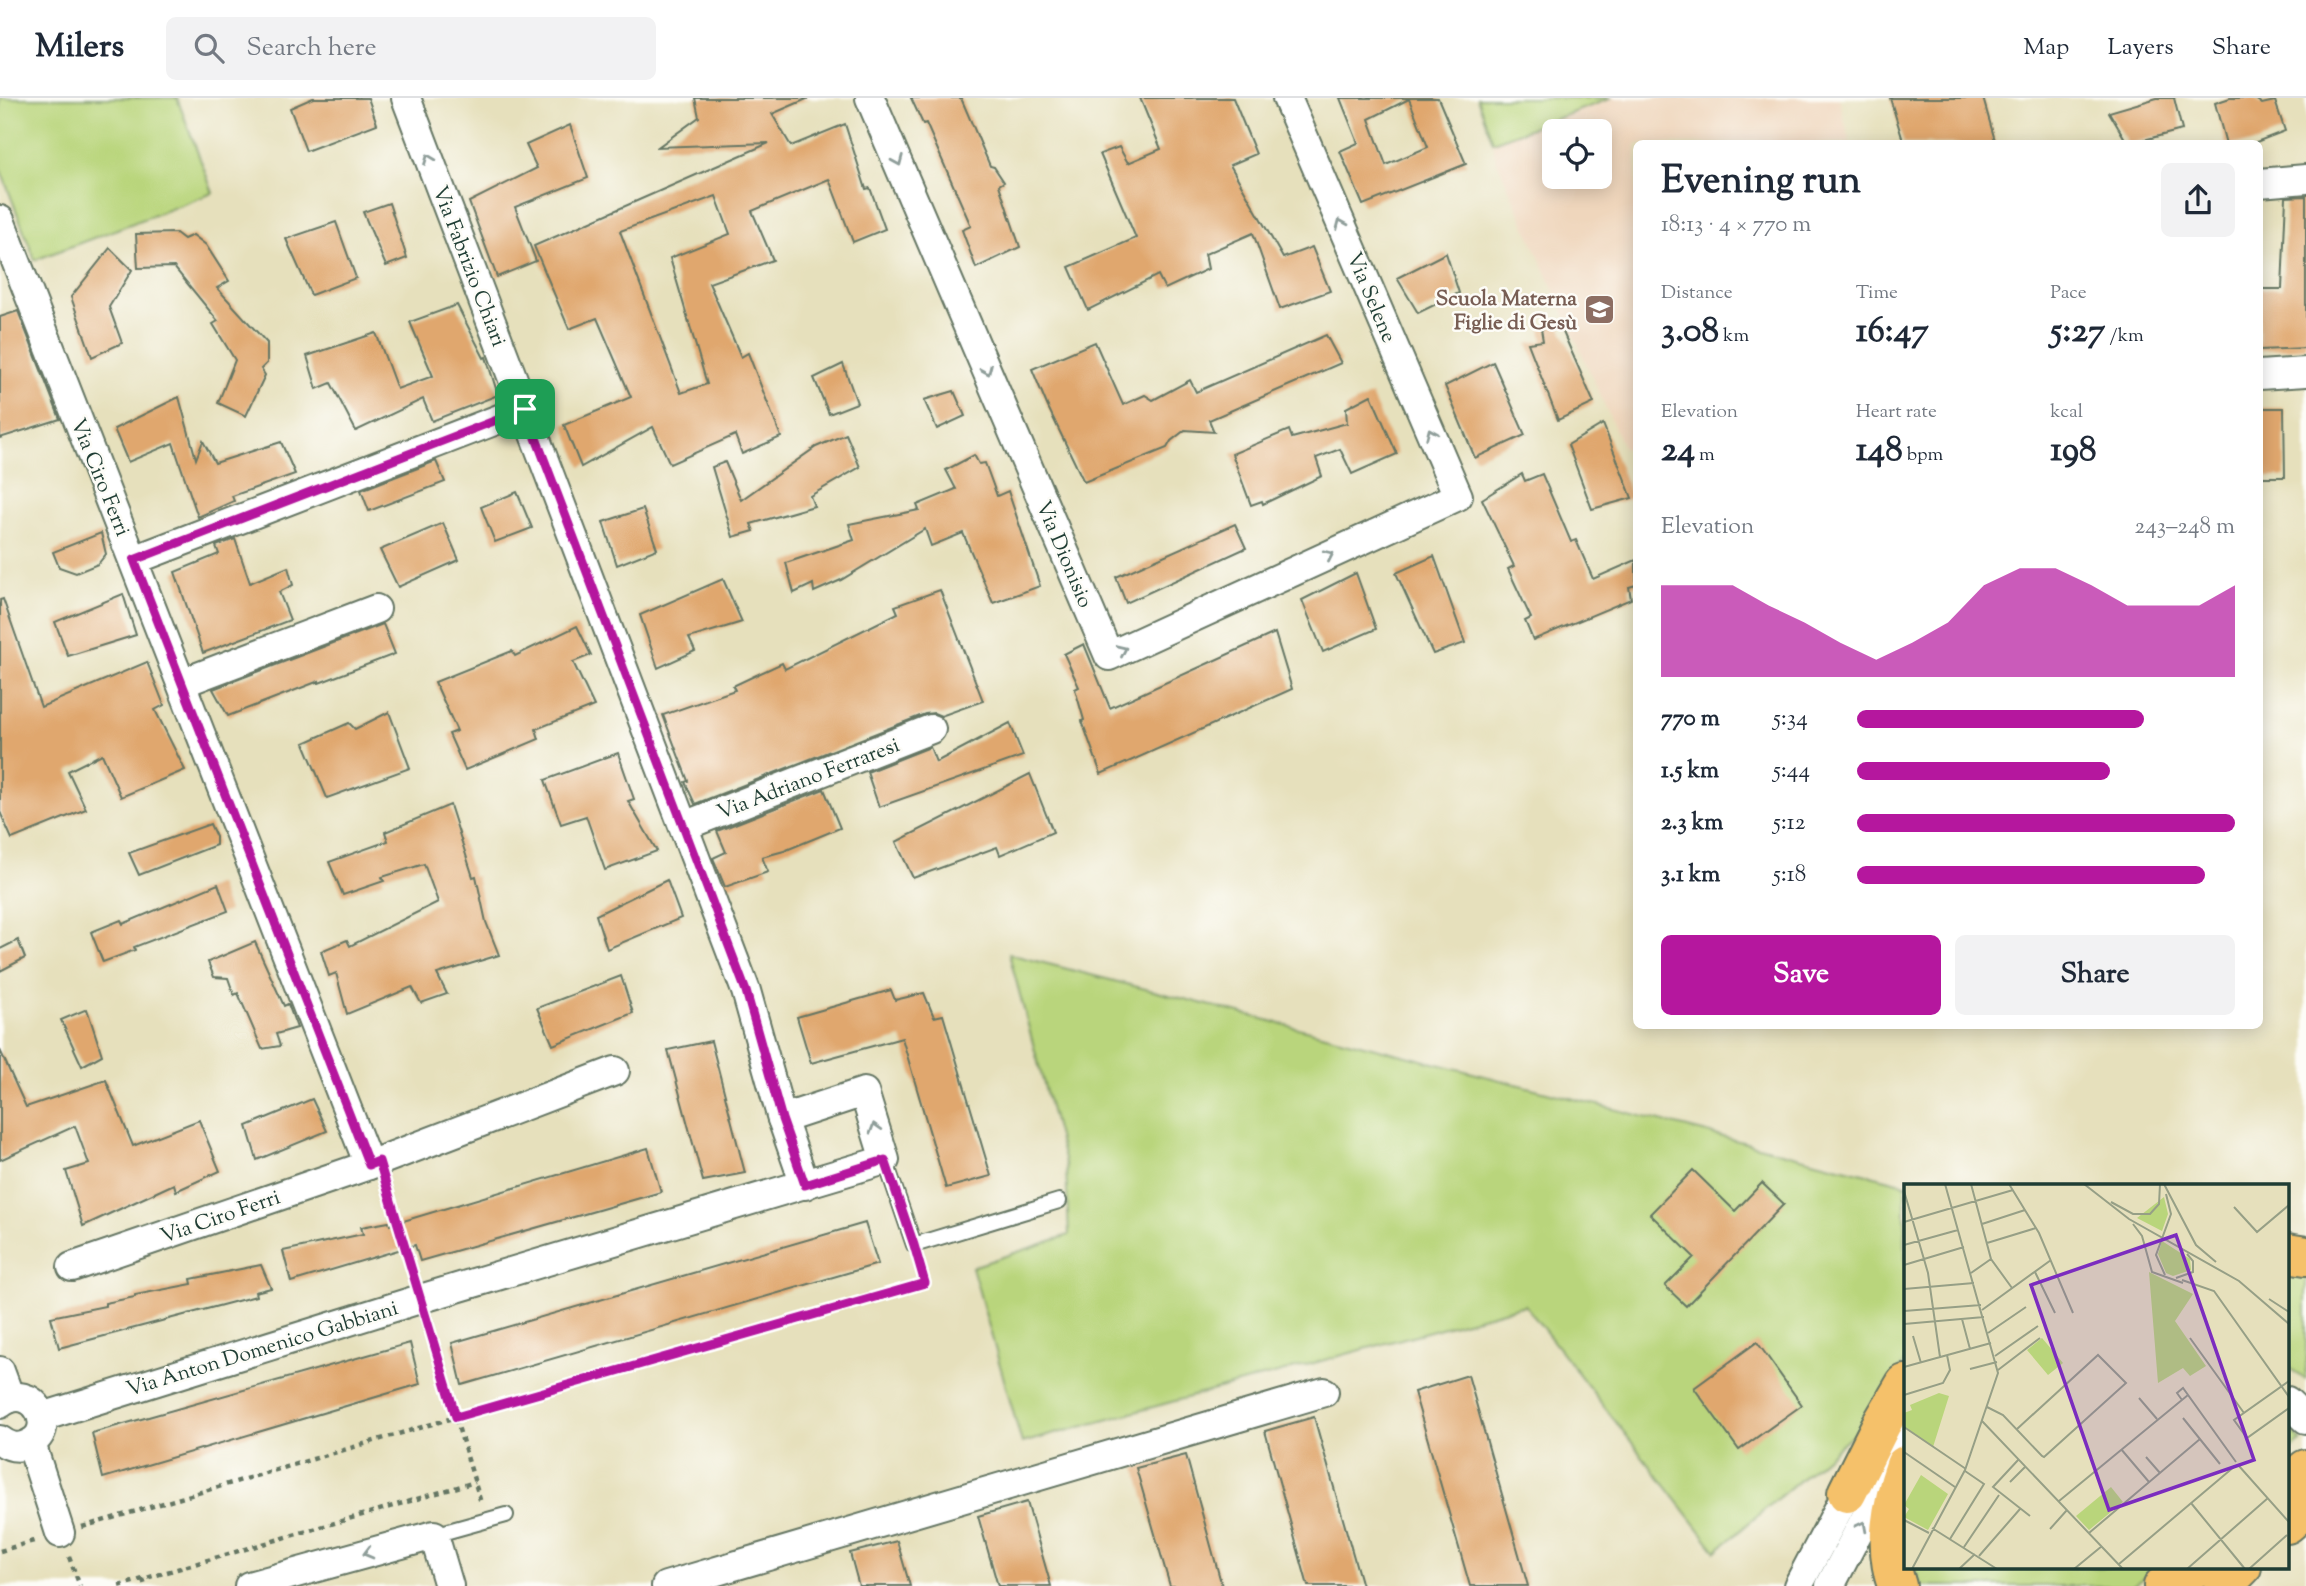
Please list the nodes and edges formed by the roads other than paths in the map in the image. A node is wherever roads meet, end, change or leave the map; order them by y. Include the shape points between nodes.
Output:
1 (406, 98) edge
2 (870, 98) edge
3 (1287, 98) edge
4 (2306, 179) edge
5 (2263, 183) edge
6 (0, 220) edge
7 (2306, 372) edge
8 (2263, 375) edge
9 (525, 409) junction
10 (1458, 496) joint
11 (134, 560) junction
12 (376, 609) dead end
13 (182, 683) junction
14 (931, 729) dead end
15 (684, 826) junction
16 (615, 1071) dead end
17 (782, 1119) junction
18 (885, 1160) junction
19 (374, 1163) junction
20 (805, 1185) junction
21 (1059, 1201) dead end
22 (2288, 1252) edge
23 (2306, 1256) edge
24 (72, 1267) dead end
25 (0, 1371) edge
26 (1904, 1386) edge
27 (1324, 1392) dead end
28 (5, 1401) edge
29 (2288, 1402) edge
30 (42, 1417) junction
31 (2306, 1419) edge
32 (1904, 1424) edge
33 (0, 1440) edge
34 (31, 1443) junction
35 (1904, 1447) edge
36 (1904, 1469) edge
37 (2306, 1469) edge
38 (2288, 1485) edge
39 (1847, 1493) junction
40 (2306, 1508) edge
41 (506, 1515) dead end
42 (2288, 1523) edge
43 (60, 1533) road end
44 (434, 1535) junction
45 (2195, 1568) edge
46 (2196, 1568) edge
47 (2241, 1568) edge
48 (249, 1586) edge
49 (449, 1586) edge
50 (666, 1586) edge
51 (1798, 1586) edge
52 (1830, 1586) edge
53 (1897, 1586) edge
54 (2163, 1586) edge
55 (2177, 1586) edge
56 (2223, 1586) edge

9 -> 1 street, Via Fabrizio Chiari
2 -> 10 street, Via Dionisio via 1109,656
10 -> 3 street, Via Selene
4 - 5 street
6 - 11 street, Via Ciro Ferri
7 - 8 street
9 - 11 street
9 - 15 street, Via Fabrizio Chiari
11 - 13 street, Via Ciro Ferri
12 - 13 street
13 - 19 street, Via Ciro Ferri
14 - 15 street, Via Adriano Ferraresi
15 - 17 street, Via Fabrizio Chiari via 746,991
16 - 19 street, Via Ciro Ferri
18 -> 17 street via 864,1092
17 - 20 street, Via Fabrizio Chiari
18 - 20 street, Via Anton Domenico Gabbiani
18 - 21 lane via 914,1245
19 - 24 street, Via Ciro Ferri
20 - 30 street, Via Anton Domenico Gabbiani via 420,1298
22 - 23 main road
25 - 28 street
26 - 39 main road
27 - 50 street
28 - 30 street via 27,1398
29 - 31 street
30 - 34 street via 41,1432
32 - 39 street
33 - 34 street via 14,1447
34 - 43 street
52 -> 35 street
36 - 53 main road via 1889,1537 1889,1561
37 - 38 main road
39 - 51 street
40 - 42 main road
41 - 44 lane
44 -> 48 street
44 - 49 street
45 - 54 main road
46 - 55 main road
47 - 56 main road

